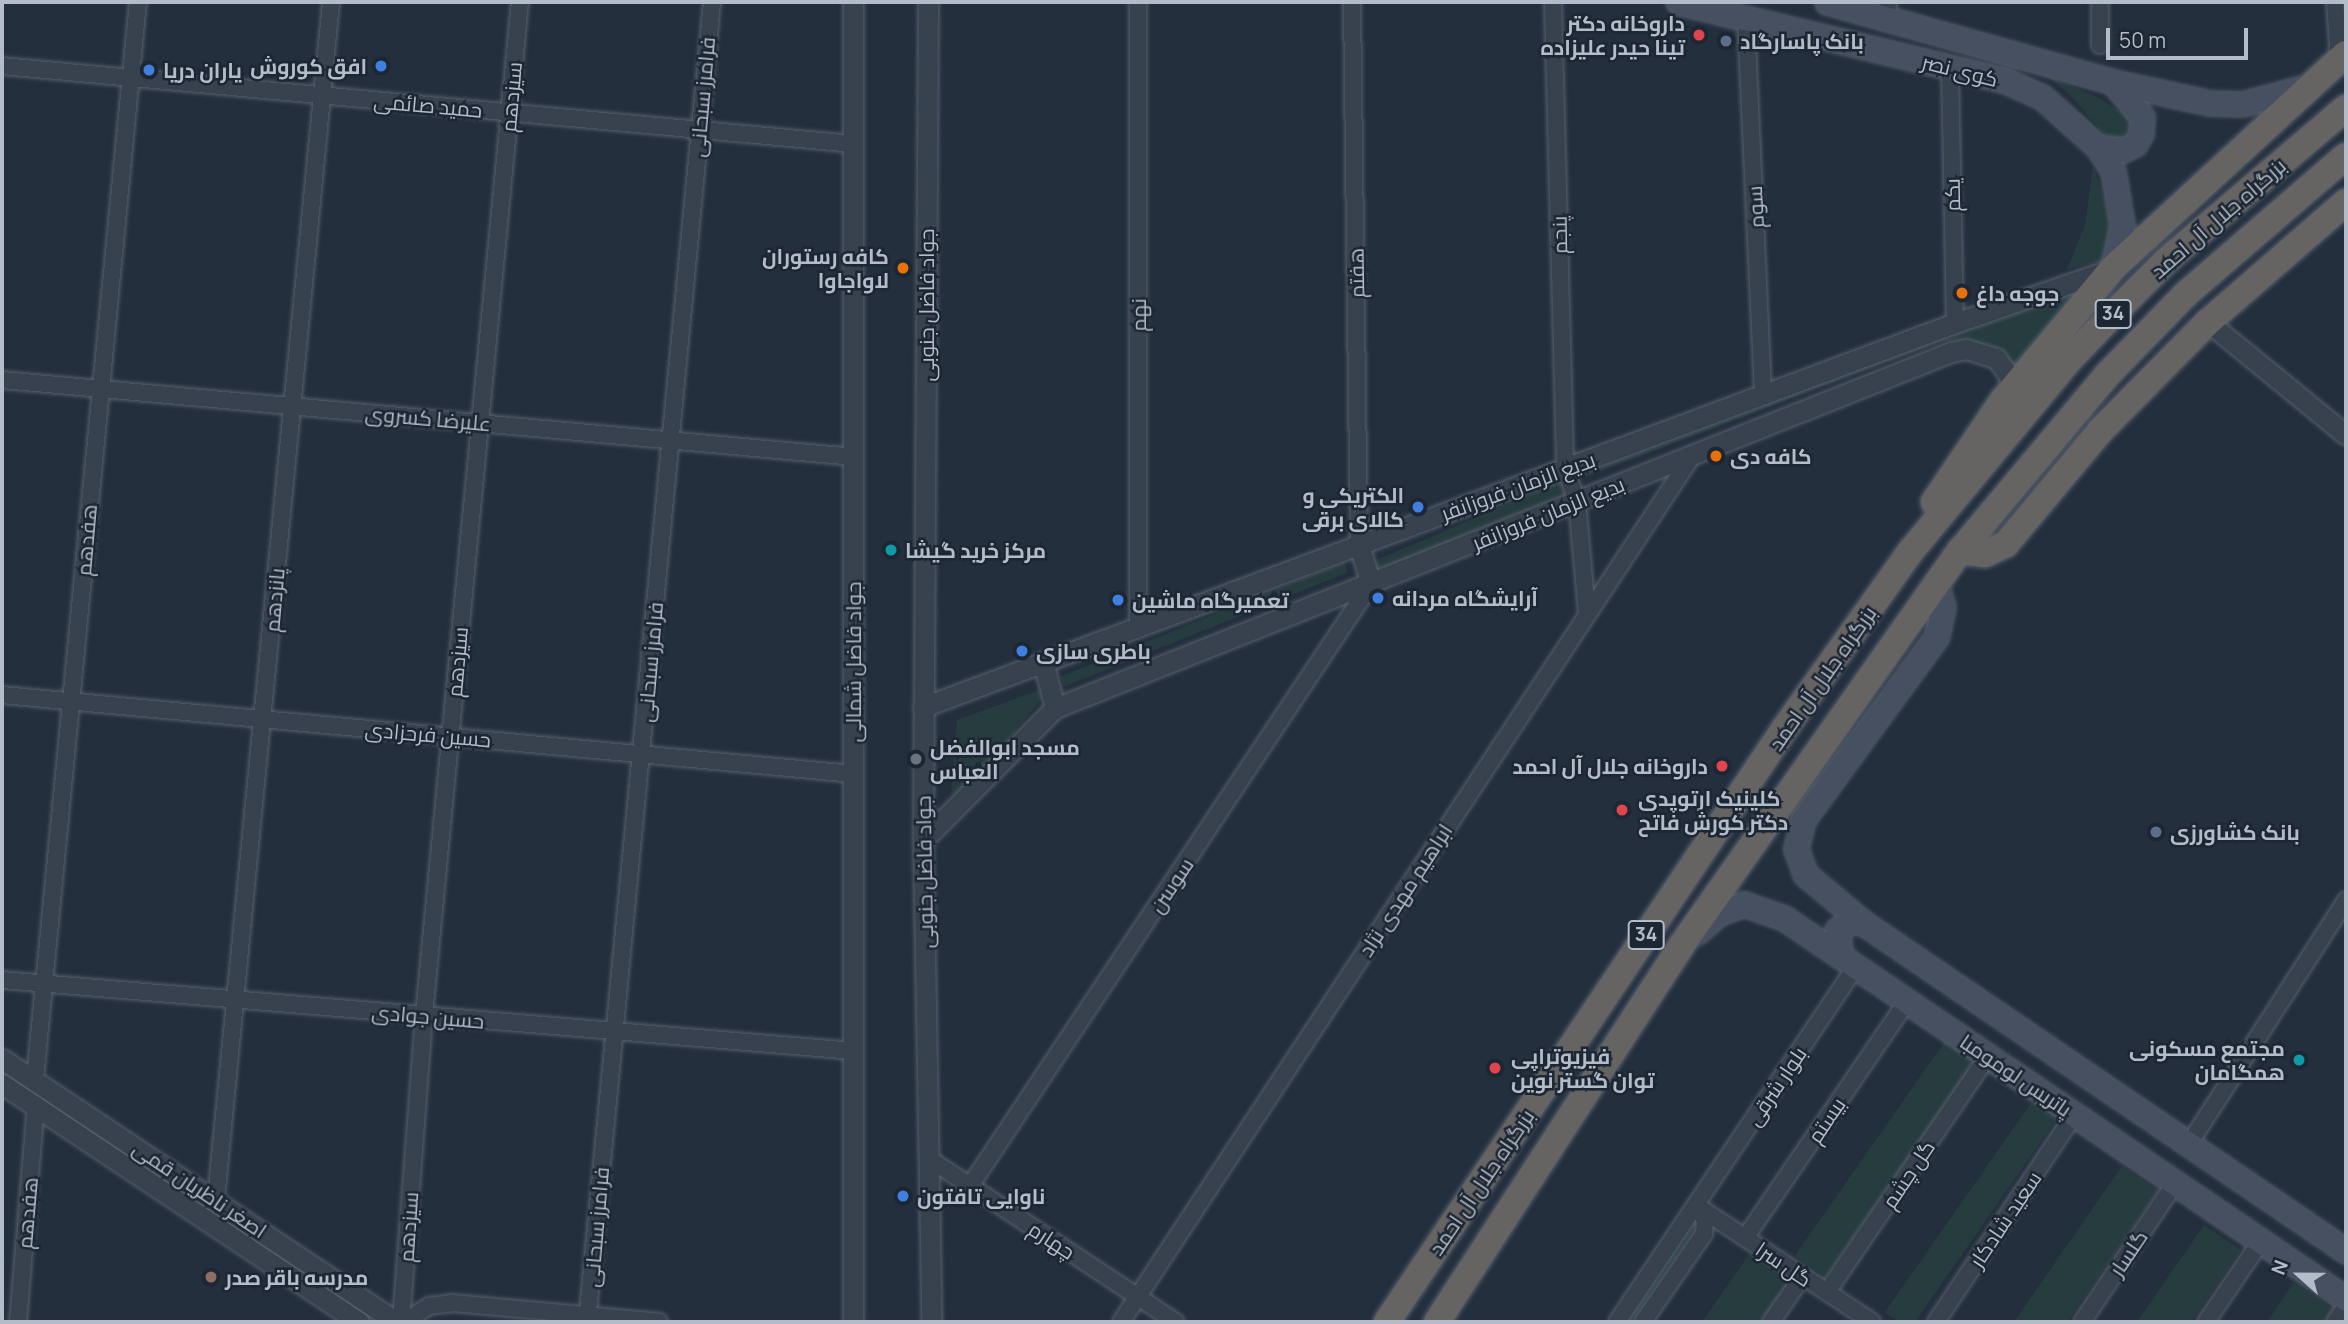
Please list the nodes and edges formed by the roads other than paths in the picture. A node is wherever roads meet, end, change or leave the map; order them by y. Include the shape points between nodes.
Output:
1 (138, 2) edge
2 (331, 2) edge
3 (520, 2) edge
4 (712, 2) edge
5 (853, 2) edge
6 (928, 2) edge
7 (1138, 2) edge
8 (1352, 2) edge
9 (1553, 2) edge
10 (1678, 2) edge
11 (1827, 2) edge
12 (2100, 2) edge
13 (2335, 2) edge
14 (1888, 9) edge
15 (1746, 19) junction
16 (2100, 45) dead end
17 (2343, 57) edge
18 (2, 66) edge
19 (1950, 67) junction
20 (131, 78) junction
21 (2113, 82) junction
22 (2309, 86) junction
23 (322, 95) junction
24 (2346, 108) edge
25 (509, 112) junction
26 (699, 130) junction
27 (853, 144) junction
28 (2098, 147) junction
29 (2346, 156) edge
30 (2346, 202) edge
31 (2113, 268) junction
32 (2208, 322) junction
33 (1955, 323) junction
34 (2, 380) edge
35 (101, 389) junction
36 (1763, 394) junction
37 (2003, 400) junction
38 (292, 406) junction
39 (480, 423) junction
40 (2346, 435) edge
41 (670, 440) junction
42 (854, 457) junction
43 (1690, 458) junction
44 (1565, 468) junction
45 (1577, 501) junction
46 (1359, 545) junction
47 (1911, 551) junction
48 (1960, 551) junction
49 (1936, 583) junction
50 (1371, 584) junction
51 (1587, 614) junction
52 (1138, 627) junction
53 (1043, 662) junction
54 (2, 695) edge
55 (71, 701) junction
56 (923, 707) junction
57 (1055, 708) junction
58 (262, 719) junction
59 (450, 736) junction
60 (641, 754) junction
61 (853, 774) junction
62 (923, 839) junction
63 (2346, 900) edge
64 (1863, 922) junction
65 (1681, 946) junction
66 (1849, 961) junction
67 (2, 980) edge
68 (44, 984) junction
69 (235, 1000) junction
70 (1907, 1001) junction
71 (424, 1015) junction
72 (615, 1031) junction
73 (854, 1051) junction
74 (1988, 1056) junction
75 (2, 1059) edge
76 (35, 1079) junction
77 (2, 1084) edge
78 (36, 1105) junction
79 (2074, 1115) junction
80 (2189, 1144) junction
81 (928, 1158) junction
82 (2175, 1183) junction
83 (970, 1186) junction
84 (216, 1199) junction
85 (1697, 1206) junction
86 (210, 1220) junction
87 (1745, 1238) junction
88 (2261, 1241) junction
89 (2346, 1251) edge
90 (1802, 1276) junction
91 (1827, 1292) junction
92 (1138, 1297) junction
93 (2346, 1299) edge
94 (2346, 1306) edge
95 (588, 1318) edge
96 (18, 1322) edge
97 (359, 1322) edge
98 (396, 1322) edge
99 (403, 1322) edge
100 (659, 1322) edge
101 (853, 1322) edge
102 (931, 1322) edge
103 (1121, 1322) edge
104 (1176, 1322) edge
105 (1387, 1322) edge
106 (1437, 1322) edge
107 (1617, 1322) edge
108 (1643, 1322) edge
109 (1771, 1322) edge
110 (1872, 1322) edge
111 (1936, 1322) edge
112 (2082, 1322) edge
113 (2206, 1322) edge
114 (2335, 1322) edge

1 - 20 street, هفدهم
2 - 23 street, پانزدهم
3 - 25 street, سیزدهم
4 - 26 street, فرامرز سبحانی
5 - 27 street, جواد فاضل شمالی
6 - 56 street, جواد فاضل جنوبی
7 - 52 street, نهم
8 - 46 street, هفتم
9 - 44 street, پنجم
10 - 15 main road, کوی نصر
11 - 14 main road, کوی نصر
12 - 16 street
13 - 17 street
14 - 21 main road, کوی نصر
15 - 19 main road, کوی نصر
15 - 36 street, سوم
17 - 22 highway
18 - 20 street, حمید صائمی
19 - 28 main road, کوی نصر via 2006,80 2042,97
19 - 33 street, یکم
20 - 23 street, حمید صائمی
20 - 35 street, هفدهم
21 - 22 main road, کوی نصر via 2210,103 2242,104
21 - 28 main road via 2142,117 2141,133 2135,144 2123,150
22 - 31 highway
23 - 25 street, حمید صائمی
23 - 38 street, پانزدهم
24 - 47 highway, بزرگراه جلال آل احمد / 34 via 2166,261 2070,359
25 - 26 street, حمید صائمی
25 - 39 street, سیزدهم
26 - 27 street, حمید صائمی
26 - 41 street, فرامرز سبحانی
27 - 42 street, جواد فاضل شمالی
28 - 31 main road, کوی نصر via 2113,171 2121,201 2121,241
29 - 48 highway, بزرگراه جلال آل احمد / 34 via 2166,314 2108,374
30 - 32 highway
31 - 33 street, بدیع‌ الزمان فروزانفر
31 - 37 highway
32 - 40 street
32 - 48 highway via 2101,431 2006,544 1985,554
33 - 36 street, بدیع‌ الزمان فروزانفر
34 - 35 street, علیرضا کسروی
35 - 38 street, علیرضا کسروی
35 - 55 street, هفدهم
36 - 44 street, بدیع‌ الزمان فروزانفر
37 - 43 street, بدیع الزمان فروزانفر via 2011,379 2007,369 1982,351 1966,349
37 - 47 highway via 1940,491
38 - 39 street, علیرضا کسروی
38 - 58 street, پانزدهم
39 - 41 street, علیرضا کسروی
39 - 59 street, سیزدهم
41 - 42 street, علیرضا کسروی
41 - 60 street, فرامرز سبحانی
42 - 61 street, جواد فاضل شمالی
43 - 45 street, بدیع الزمان فروزانفر
43 - 51 street, ابراهیم مهدی نژاد
44 - 45 street, پنجم
44 - 46 street, بدیع‌ الزمان فروزانفر
45 - 50 street, بدیع الزمان فروزانفر
45 - 51 street, پنجم
46 - 50 street
46 - 52 street, بدیع‌ الزمان فروزانفر
47 - 105 highway, بزرگراه جلال آل احمد / 34 via 1786,728
48 - 49 highway, بزرگراه جلال آل احمد / 34
49 - 64 main road, پاتریس لومومبا via 1943,607 1937,636 1803,820 1798,834 1797,856 1805,874
49 - 65 highway, بزرگراه جلال آل احمد / 34
50 - 57 street, بدیع الزمان فروزانفر
50 - 83 street, سوسن
51 - 92 street, ابراهیم مهدی نژاد
52 - 53 street, بدیع‌ الزمان فروزانفر
53 - 56 street, بدیع‌ الزمان فروزانفر
53 - 57 street
54 - 55 street, حسین فرحزادی
55 - 58 street, حسین فرحزادی
55 - 68 street, هفدهم
56 - 62 street, جواد فاضل جنوبی
57 - 62 street
58 - 59 street, حسین فرحزادی
58 - 69 street, پانزدهم
59 - 60 street, حسین فرحزادی
59 - 71 street, سیزدهم
60 - 61 street, حسین فرحزادی
60 - 72 street, فرامرز سبحانی
61 - 73 street, جواد فاضل شمالی
62 - 81 street, جواد فاضل جنوبی
63 - 80 street
64 - 66 main road via 1850,922 1837,930
64 - 80 main road, پاتریس لومومبا
65 - 66 main road, پاتریس لومومبا via 1719,913 1744,904 1776,913
65 - 106 highway, بزرگراه جلال آل احمد / 34
66 - 70 main road, پاتریس لومومبا
66 - 85 street, بلوار شرقی
67 - 68 street, حسین جوادی
68 - 69 street, حسین جوادی
68 - 76 street, هفدهم
69 - 71 street, حسین جوادی
69 - 84 street, پانزدهم
70 - 74 main road, پاتریس لومومبا
70 - 87 street, بیستم
71 - 72 street, حسین جوادی
71 - 99 street, سیزدهم
72 - 73 street, حسین جوادی
72 - 95 street, فرامرز سبحانی
73 - 101 street, جواد فاضل شمالی
74 - 79 main road, پاتریس لومومبا
74 - 91 street, گل چشم
75 - 76 street, اصغر ناظریان قمی
76 - 78 street
76 - 84 street, اصغر ناظریان قمی
77 - 78 street, اصغر ناظریان قمی
78 - 86 street, اصغر ناظریان قمی
78 - 96 street, هفدهم
79 - 82 main road, پاتریس لومومبا
79 - 111 street, سعید شادکار
80 - 89 main road, پاتریس لومومبا
81 - 83 street, چهارم
81 - 102 street, جواد فاضل جنوبی
82 - 88 main road, پاتریس لومومبا
82 - 112 street, گلسار
83 - 92 street, چهارم
84 - 86 street
84 - 98 street, اصغر ناظریان قمی
85 - 87 street, گل سرا
85 - 107 street, بلوار شرقی
85 - 108 street via 1705,1221 1704,1234
86 - 97 street, اصغر ناظریان قمی
87 - 90 street, گل سرا
88 - 93 main road, پاتریس لومومبا
88 - 113 street
90 - 91 street, گل سرا
90 - 109 street
91 - 110 street, گل سرا
92 - 103 street, ابراهیم مهدی نژاد
92 - 104 street, چهارم
94 - 114 street
95 - 99 street via 440,1303
95 - 100 street

